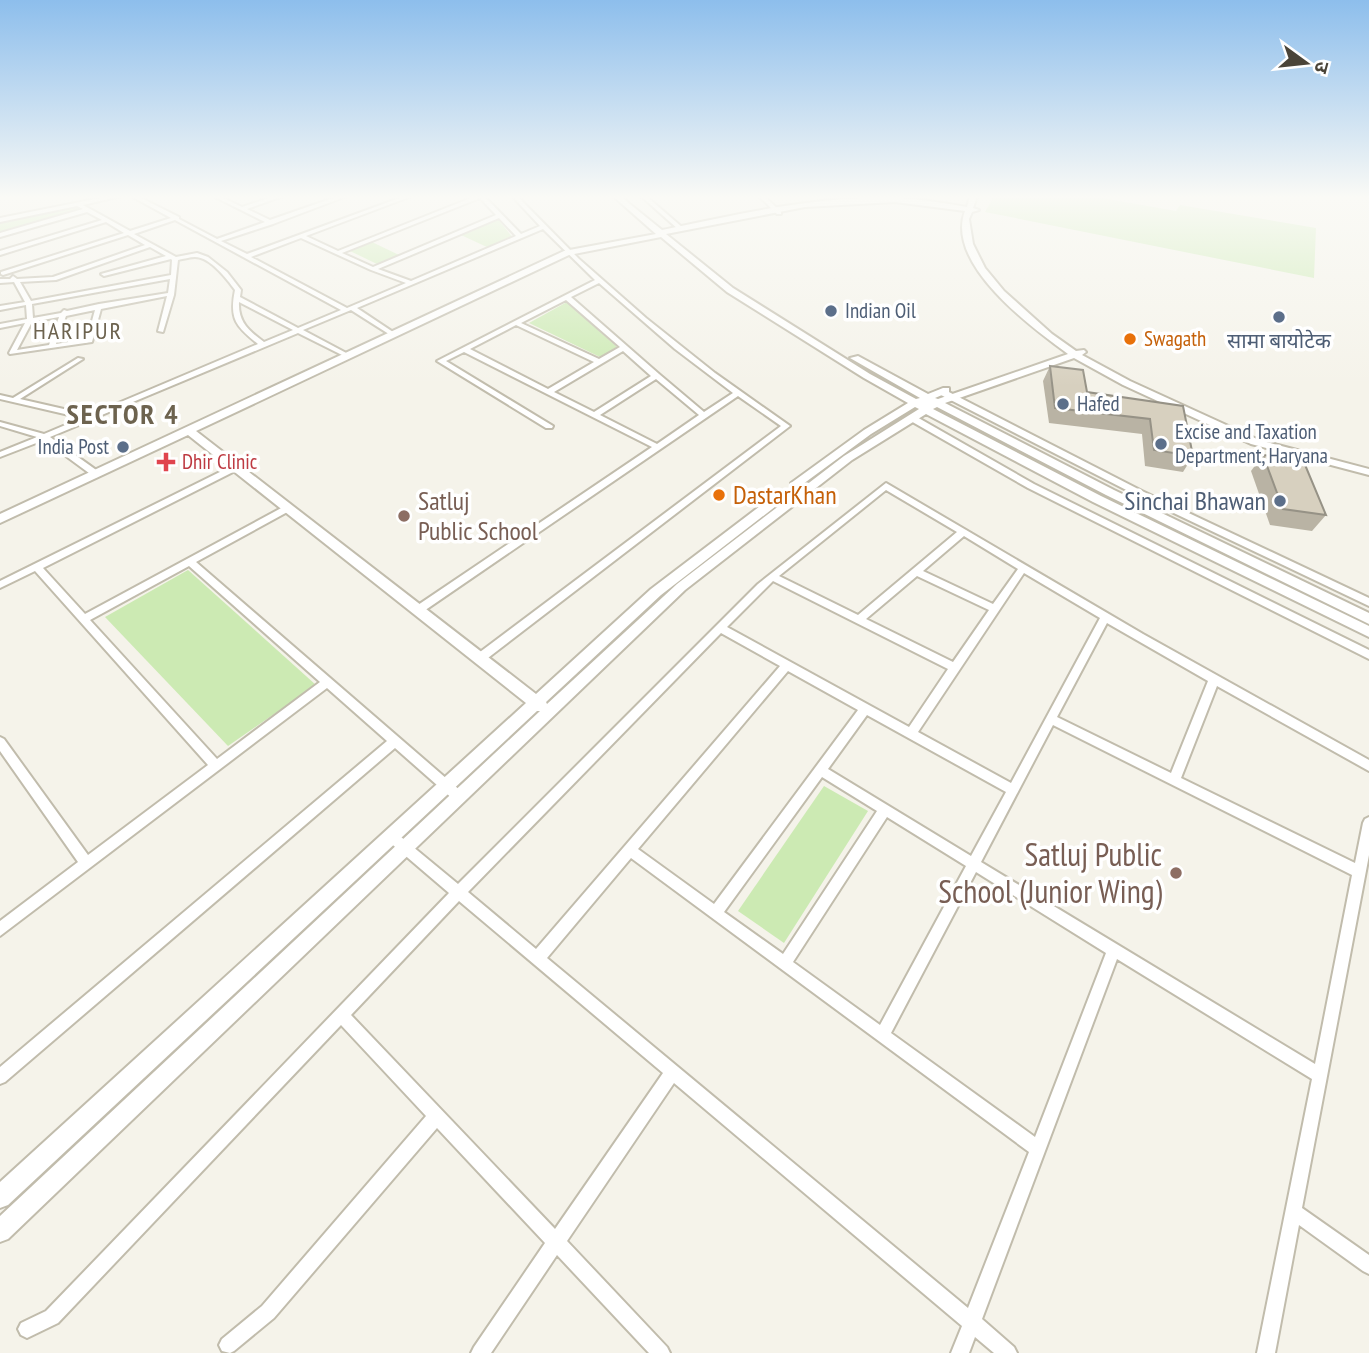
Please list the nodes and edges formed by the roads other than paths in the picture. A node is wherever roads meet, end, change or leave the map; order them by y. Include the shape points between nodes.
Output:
1 (39, 259) edge
2 (110, 259) edge
3 (168, 259) edge
4 (173, 259) edge
5 (207, 259) edge
6 (254, 259) edge
7 (351, 259) edge
8 (396, 259) edge
9 (466, 259) edge
10 (554, 259) edge
11 (575, 259) edge
12 (696, 259) edge
13 (974, 259) edge
14 (373, 269) junction
15 (1, 271) edge
16 (104, 274) dead end
17 (172, 277) junction
18 (16, 280) junction
19 (600, 280) junction
20 (0, 281) edge
21 (412, 283) junction
22 (170, 294) junction
23 (567, 297) junction
24 (236, 298) junction
25 (27, 302) junction
26 (99, 306) junction
27 (0, 308) edge
28 (349, 309) junction
29 (64, 312) junction
30 (31, 319) junction
31 (516, 323) junction
32 (0, 327) edge
33 (298, 330) junction
34 (161, 331) dead end
35 (394, 335) junction
36 (263, 345) junction
37 (52, 347) junction
38 (625, 347) junction
39 (464, 349) junction
40 (1074, 350) junction
41 (348, 356) junction
42 (79, 359) dead end
43 (600, 362) junction
44 (656, 376) junction
45 (548, 392) junction
46 (737, 393) junction
47 (0, 397) edge
48 (14, 400) junction
49 (930, 403) junction
50 (594, 415) junction
51 (1203, 415) junction
52 (705, 416) junction
53 (94, 418) junction
54 (0, 424) edge
55 (550, 426) dead end
56 (189, 431) junction
57 (44, 436) junction
58 (657, 447) junction
59 (0, 455) edge
60 (1369, 465) edge
61 (236, 467) junction
62 (1369, 472) edge
63 (96, 474) junction
64 (288, 508) junction
65 (0, 519) edge
66 (963, 532) junction
67 (190, 562) junction
68 (37, 567) junction
69 (1023, 568) junction
70 (916, 572) junction
71 (773, 576) junction
72 (0, 585) edge
73 (1369, 602) edge
74 (995, 609) junction
75 (418, 610) junction
76 (1105, 617) junction
77 (83, 619) junction
78 (1369, 619) edge
79 (859, 620) junction
80 (720, 628) junction
81 (1369, 632) edge
82 (1369, 655) edge
83 (480, 658) junction
84 (787, 665) junction
85 (955, 668) junction
86 (1214, 679) junction
87 (327, 682) junction
88 (542, 707) junction
89 (865, 709) junction
90 (1051, 719) junction
91 (910, 734) junction
92 (395, 741) junction
93 (0, 742) edge
94 (215, 765) junction
95 (1369, 766) edge
96 (820, 771) junction
97 (1174, 780) junction
98 (1013, 790) junction
99 (452, 791) junction
100 (886, 810) junction
101 (1369, 823) edge
102 (391, 836) junction
103 (405, 847) junction
104 (629, 850) junction
105 (86, 863) junction
106 (973, 864) junction
107 (1359, 872) junction
108 (459, 892) junction
109 (715, 913) junction
110 (0, 929) edge
111 (1114, 950) junction
112 (538, 958) junction
113 (784, 964) junction
114 (341, 1015) junction
115 (882, 1035) junction
116 (673, 1072) junction
117 (1320, 1076) junction
118 (0, 1077) edge
119 (437, 1116) junction
120 (1038, 1149) junction
121 (0, 1197) edge
122 (1293, 1211) junction
123 (0, 1231) edge
124 (556, 1242) junction
125 (1369, 1265) edge
126 (972, 1322) junction
127 (27, 1329) dead end
128 (228, 1345) dead end
129 (480, 1353) edge
130 (661, 1353) edge
131 (960, 1353) edge
132 (1008, 1353) edge
133 (1266, 1353) edge

1 - 15 street
2 - 18 street via 54,279
3 - 16 street
4 - 17 street
5 - 24 street via 238,290
6 - 28 street
7 - 14 street
8 - 14 street
9 - 21 street
10 - 35 street
11 - 19 street
12 - 49 street via 730,290
13 - 40 street via 1043,333
14 - 21 street
15 - 18 street
17 - 22 street
17 - 25 street
18 - 20 street
18 - 25 street
19 - 23 street
19 - 46 street via 630,311
21 - 28 street
22 - 26 street
22 - 34 street
23 - 31 street
23 - 38 street
24 - 33 street
24 - 36 street via 233,312 240,327
25 - 27 street
25 - 30 street
26 - 29 street
26 - 37 street via 90,341
28 - 33 street
28 - 35 street
29 - 30 street
29 - 37 street
30 - 32 street
30 - 37 street via 12,353
31 - 39 street
31 - 43 street
33 - 36 street
33 - 41 street
35 - 41 street
36 - 53 street
38 - 43 street
38 - 44 street
39 - 45 street
39 - 55 street via 441,361
40 - 49 street
40 - 51 street via 1091,364
41 - 56 street
42 - 48 street
43 - 45 street
44 - 50 street
44 - 52 street
45 - 50 street
46 - 52 street
46 - 83 street via 786,426
47 - 48 street
48 - 53 street
49 - 73 street via 1139,493
49 - 78 street
49 - 81 street via 1097,499
49 - 82 street via 1031,486
49 - 88 street via 808,487 681,587
50 - 58 street
51 - 60 street
51 - 62 street via 1254,441
52 - 58 street
53 - 57 street
54 - 57 street
56 - 61 street
56 - 63 street
57 - 59 street
57 - 63 street
58 - 75 street
61 - 64 street
61 - 68 street
63 - 65 street
64 - 67 street
64 - 75 street
66 - 69 street
66 - 70 street
66 - 71 street via 886,486
67 - 77 street
67 - 87 street
68 - 72 street
68 - 77 street
69 - 74 street
69 - 76 street
70 - 74 street
70 - 79 street
71 - 79 street
71 - 80 street
74 - 85 street
75 - 83 street
76 - 86 street
76 - 90 street
77 - 94 street
79 - 85 street
80 - 84 street
80 - 108 street
83 - 88 street
84 - 89 street
84 - 104 street
85 - 91 street
86 - 95 street
86 - 97 street
87 - 92 street
87 - 94 street
88 - 99 street
89 - 91 street
89 - 96 street
90 - 97 street
90 - 98 street
91 - 98 street
92 - 99 street
92 - 118 street
93 - 105 street
94 - 105 street
96 - 100 street
96 - 109 street
97 - 107 street
98 - 106 street
99 - 102 street
99 - 103 street
100 - 106 street
100 - 113 street
101 - 107 street
102 - 103 street
102 - 121 street
103 - 108 street
103 - 123 street
104 - 109 street
104 - 112 street
105 - 110 street
106 - 111 street
106 - 115 street
107 - 117 street
108 - 112 street
108 - 114 street
109 - 113 street
111 - 117 street
111 - 120 street
112 - 116 street
113 - 115 street
114 - 119 street
114 - 127 street via 52,1317
115 - 120 street
116 - 124 street
116 - 126 street
117 - 122 street
119 - 124 street
119 - 128 street via 268,1312
120 - 126 street
122 - 125 street
122 - 133 street
124 - 129 street
124 - 130 street
126 - 131 street
126 - 132 street

